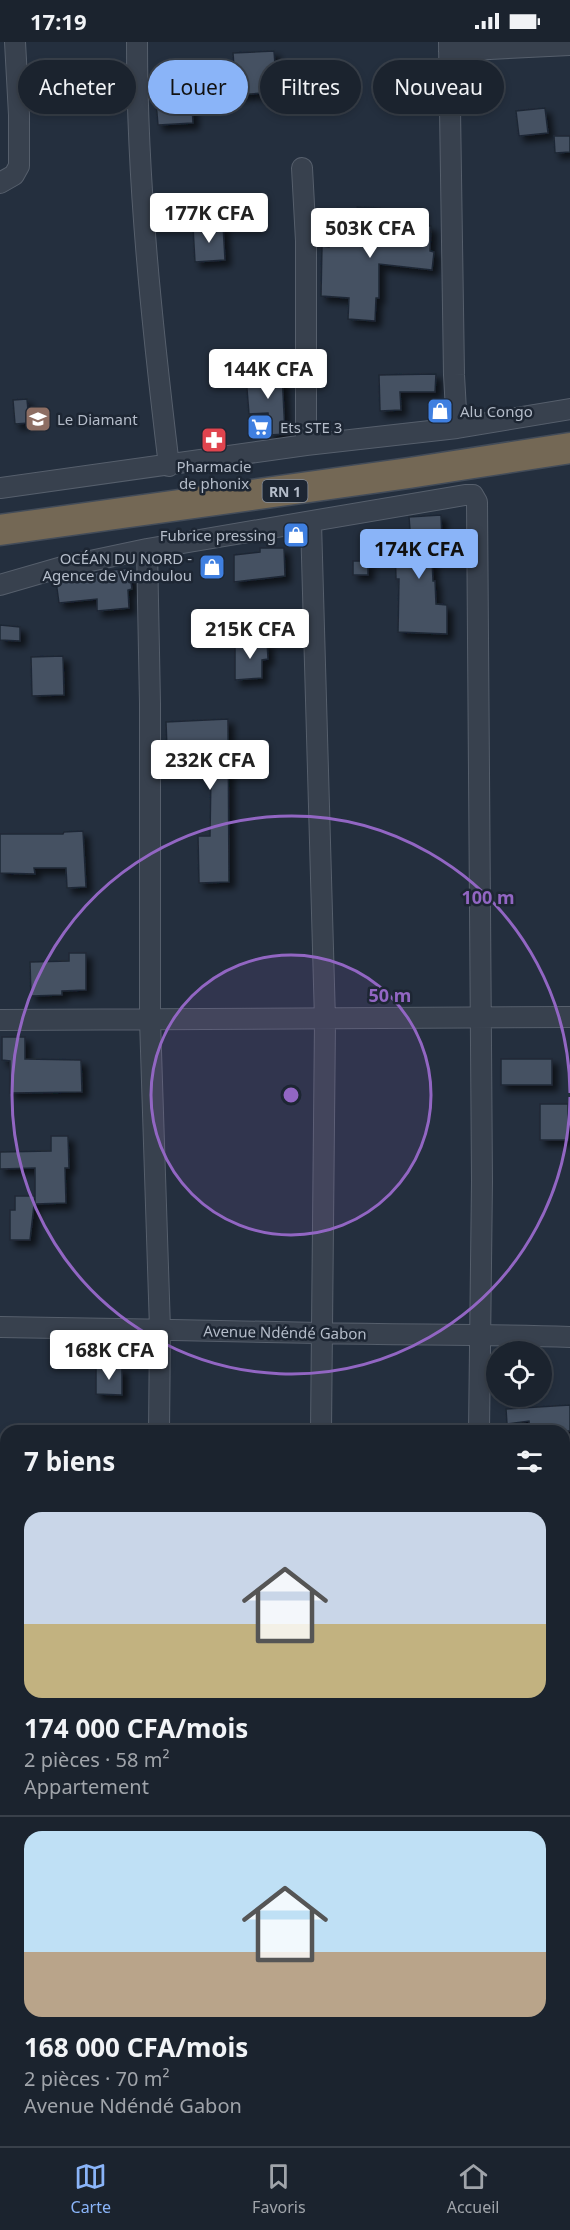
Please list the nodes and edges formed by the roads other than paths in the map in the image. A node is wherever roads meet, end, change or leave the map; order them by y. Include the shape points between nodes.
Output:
1 (15, 42) edge
2 (137, 42) edge
3 (570, 45) edge
4 (449, 46) edge
5 (302, 168) dead end
6 (0, 183) edge
7 (570, 409) edge
8 (457, 428) junction
9 (306, 445) junction
10 (570, 448) edge
11 (169, 466) junction
12 (0, 488) edge
13 (311, 522) junction
14 (0, 530) edge
15 (147, 549) junction
16 (0, 585) edge
17 (570, 1017) edge
18 (480, 1018) junction
19 (0, 1020) edge
20 (150, 1020) junction
21 (325, 1020) junction
22 (0, 1327) edge
23 (160, 1329) junction
24 (320, 1334) junction
25 (479, 1334) junction
26 (570, 1337) edge
27 (159, 1425) edge
28 (321, 1425) edge
29 (479, 1425) edge

1 - 6 street via 19,166 14,175
2 - 11 street via 142,197
3 - 4 street
4 - 8 street
5 - 9 street
7 - 8 street
8 - 9 street
9 - 11 street
10 - 14 highway, RN 1
11 - 12 street
13 - 15 street
13 - 18 street via 465,495 473,495 477,502
13 - 21 street
15 - 16 street
15 - 20 street
17 - 18 street
18 - 21 street
18 - 25 street
19 - 20 street
20 - 21 street
20 - 23 street
21 - 24 street
22 - 23 street, Avenue Ndéndé Gabon
23 - 24 street, Avenue Ndéndé Gabon
23 - 27 street
24 - 25 street, Avenue Ndéndé Gabon
24 - 28 street
25 - 26 street, Avenue Ndéndé Gabon
25 - 29 street

